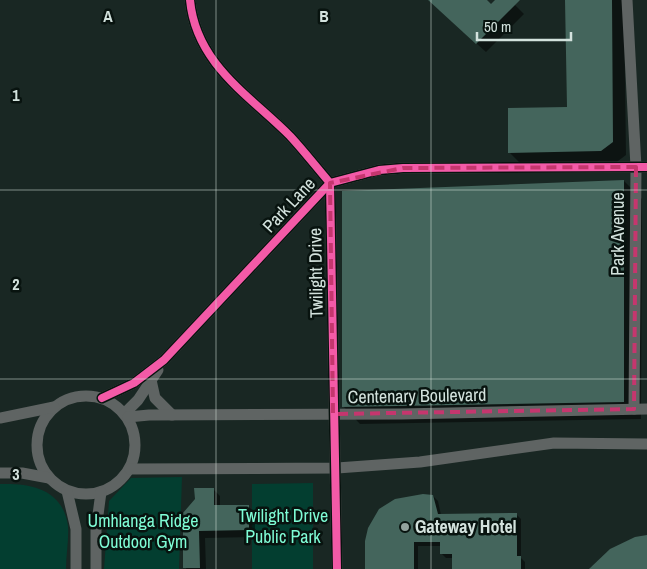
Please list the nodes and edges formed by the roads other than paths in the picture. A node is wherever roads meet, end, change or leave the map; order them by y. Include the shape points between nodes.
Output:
1 (190, 0) edge
2 (627, 0) edge
3 (641, 167) edge
4 (330, 183) junction
5 (164, 360) junction
6 (151, 380) junction
7 (102, 398) junction
8 (54, 407) junction
9 (647, 408) edge
10 (634, 409) junction
11 (333, 414) junction
12 (126, 415) junction
13 (172, 415) junction
14 (0, 418) edge
15 (647, 444) edge
16 (337, 468) junction
17 (130, 469) junction
18 (0, 473) edge
19 (49, 478) junction
20 (67, 491) junction
21 (101, 492) junction
22 (76, 569) edge
23 (96, 569) edge
24 (337, 569) edge

1 - 4 street via 192,20 223,74 290,136
2 - 3 street, Park Avenue
3 - 4 street, Park Lane via 403,168 370,172
3 - 10 street, Park Avenue
4 - 5 street, Park Lane
4 - 11 street, Twilight Drive
5 - 6 street, Park Lane
5 - 7 street, Park Lane via 134,383
6 - 12 street, Park Lane
6 - 13 street via 155,398
7 - 8 street via 85,395 69,398
7 - 12 street
8 - 14 street
8 - 19 street via 38,434 40,465
9 - 10 street, Centenary Boulevard
10 - 11 street, Centenary Boulevard
11 - 13 street, Centenary Boulevard
11 - 16 street, Twilight Drive
12 - 13 street, Centenary Boulevard
12 - 17 street via 136,442
15 - 16 street via 554,443 420,462
16 - 17 street
16 - 24 street, Twilight Drive
17 - 21 street via 113,487
18 - 19 street
19 - 20 street
20 - 21 street
20 - 22 street via 76,529
21 - 23 street via 96,530

